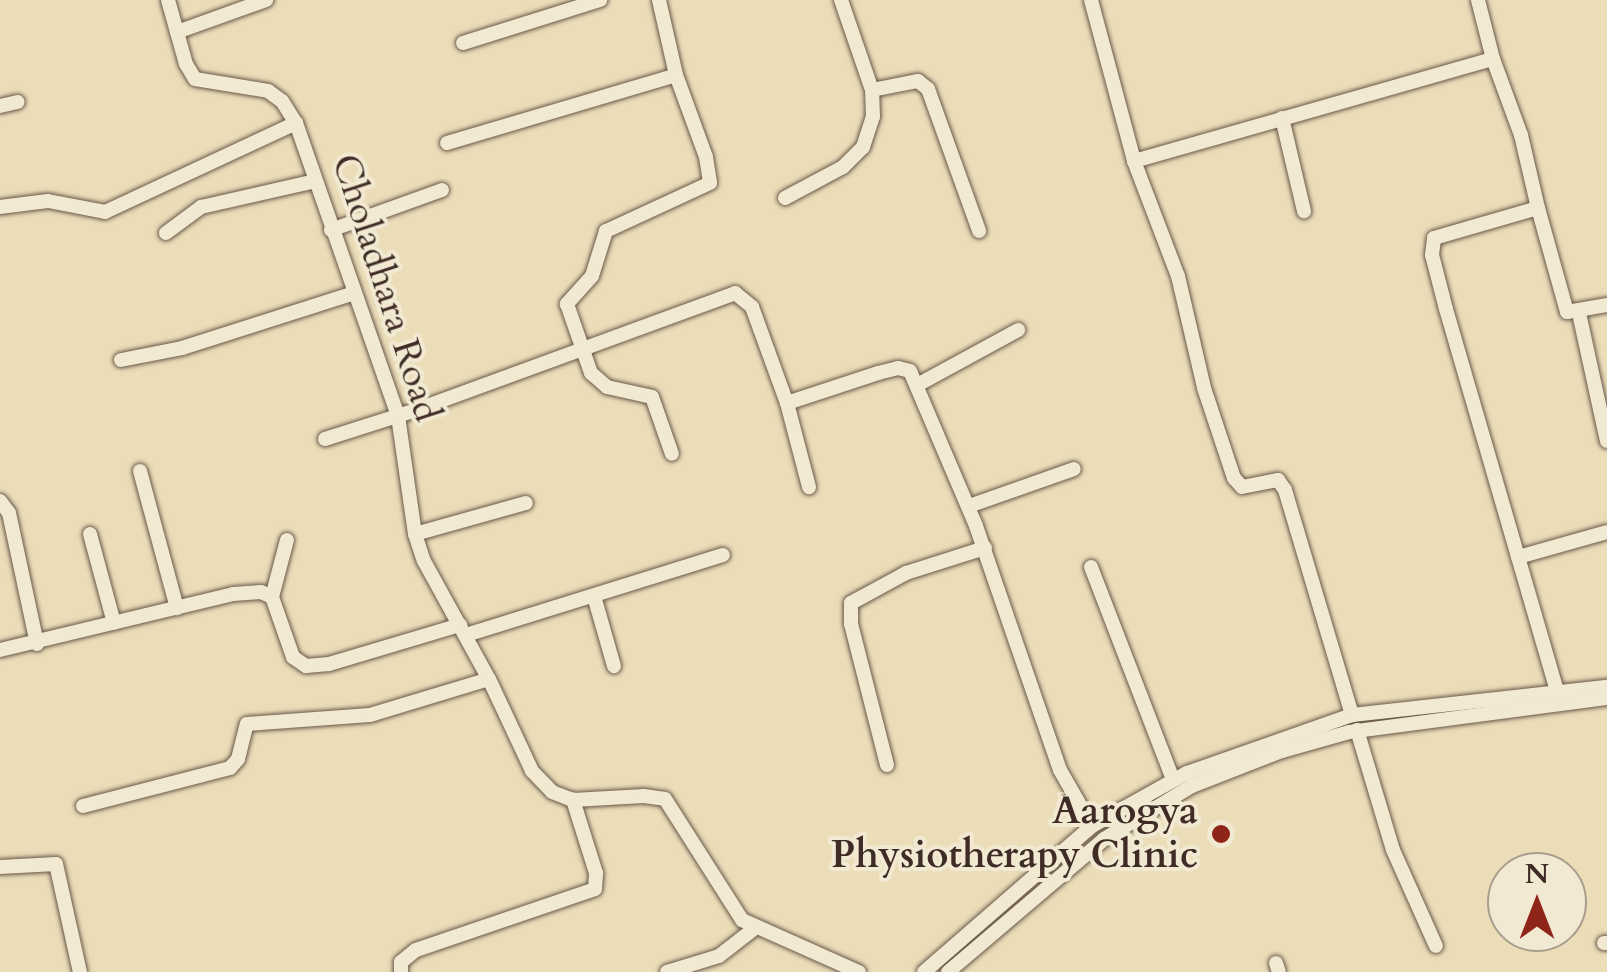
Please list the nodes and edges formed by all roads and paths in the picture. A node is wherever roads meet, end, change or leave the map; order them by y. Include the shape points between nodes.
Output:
1 (168, 0) edge
2 (266, 0) edge
3 (600, 0) edge
4 (659, 0) edge
5 (841, 0) edge
6 (1091, 0) edge
7 (1478, 0) edge
8 (177, 32) junction
9 (462, 43) dead end
10 (1494, 59) junction
11 (676, 75) junction
12 (872, 90) junction
13 (18, 102) dead end
14 (0, 106) edge
15 (1282, 118) junction
16 (296, 123) junction
17 (447, 143) dead end
18 (1134, 161) junction
19 (315, 181) junction
20 (442, 190) dead end
21 (785, 198) dead end
22 (0, 207) edge
23 (1538, 208) junction
24 (1304, 210) dead end
25 (331, 230) junction
26 (979, 230) dead end
27 (166, 233) dead end
28 (354, 294) junction
29 (1607, 305) edge
30 (1579, 313) junction
31 (1018, 330) dead end
32 (579, 349) junction
33 (121, 360) dead end
34 (919, 384) junction
35 (786, 403) junction
36 (398, 416) junction
37 (325, 439) dead end
38 (1607, 441) edge
39 (672, 454) dead end
40 (1074, 470) dead end
41 (140, 471) dead end
42 (809, 487) dead end
43 (0, 501) edge
44 (526, 503) dead end
45 (969, 506) junction
46 (1607, 532) edge
47 (90, 534) dead end
48 (415, 534) junction
49 (287, 540) dead end
50 (984, 548) junction
51 (724, 554) dead end
52 (1518, 557) junction
53 (1091, 567) dead end
54 (594, 596) junction
55 (272, 597) junction
56 (177, 608) junction
57 (114, 623) junction
58 (463, 630) junction
59 (37, 644) junction
60 (0, 650) edge
61 (614, 666) dead end
62 (490, 679) junction
63 (1607, 687) edge
64 (1557, 692) junction
65 (1607, 698) edge
66 (1352, 714) junction
67 (1358, 730) junction
68 (887, 765) dead end
69 (1173, 779) junction
70 (573, 800) junction
71 (83, 806) dead end
72 (1092, 826) junction
73 (0, 867) edge
74 (755, 928) junction
75 (1436, 946) dead end
76 (80, 972) edge
77 (401, 972) edge
78 (666, 972) edge
79 (859, 972) edge
80 (924, 972) edge
81 (948, 972) edge

1 - 8 street, Choladhara Road
2 - 8 street
3 - 9 street
4 - 11 street
5 - 12 street
6 - 18 street
7 - 10 street
8 - 16 street, Choladhara Road via 196,79 268,90
10 - 15 street
10 - 23 street
11 - 17 street
11 - 32 street via 710,183 606,232 592,276 568,304
12 - 21 street via 869,134 855,156
12 - 26 street via 918,81 928,89
13 - 14 street
15 - 18 street
15 - 24 street
16 - 19 street, Choladhara Road
16 - 22 street via 105,212 48,201
18 - 66 street via 1178,276 1234,478 1242,487 1273,480 1283,485
19 - 25 street, Choladhara Road
19 - 27 street via 201,207
20 - 25 street
23 - 30 street via 1565,310
23 - 52 street via 1440,234 1432,249
25 - 28 street, Choladhara Road
28 - 33 street via 182,348
28 - 36 street, Choladhara Road
29 - 30 street
30 - 38 street
31 - 34 street
32 - 35 street via 735,292 752,307
32 - 36 street
32 - 39 street via 607,387 652,397
34 - 35 street via 898,368
34 - 45 street
35 - 42 street
36 - 37 street
36 - 48 street, Choladhara Road
40 - 45 street
41 - 56 street
43 - 59 street via 10,513
44 - 48 street
45 - 50 street
46 - 52 street
47 - 57 street
48 - 58 street, Choladhara Road
49 - 55 street
50 - 68 street via 906,573 851,603 850,624
50 - 72 street via 1060,770
51 - 54 street
52 - 64 street
53 - 69 street
54 - 58 street
54 - 61 street
55 - 56 street via 232,594
55 - 58 street via 293,657 314,667
56 - 57 street
57 - 59 street
58 - 62 street, Choladhara Road
59 - 60 street
62 - 70 street, Choladhara Road via 532,772 552,792
62 - 71 street via 370,715 247,724 230,768
63 - 64 street
64 - 66 street
65 - 67 street
66 - 69 street
67 - 75 street via 1393,850
67 - 81 street via 1282,750 1173,794 1062,870
69 - 72 street
70 - 74 street via 665,799 733,911
70 - 77 street via 596,872 594,889 416,950
72 - 80 street
73 - 76 street via 56,864
74 - 78 street via 719,956
74 - 79 street

